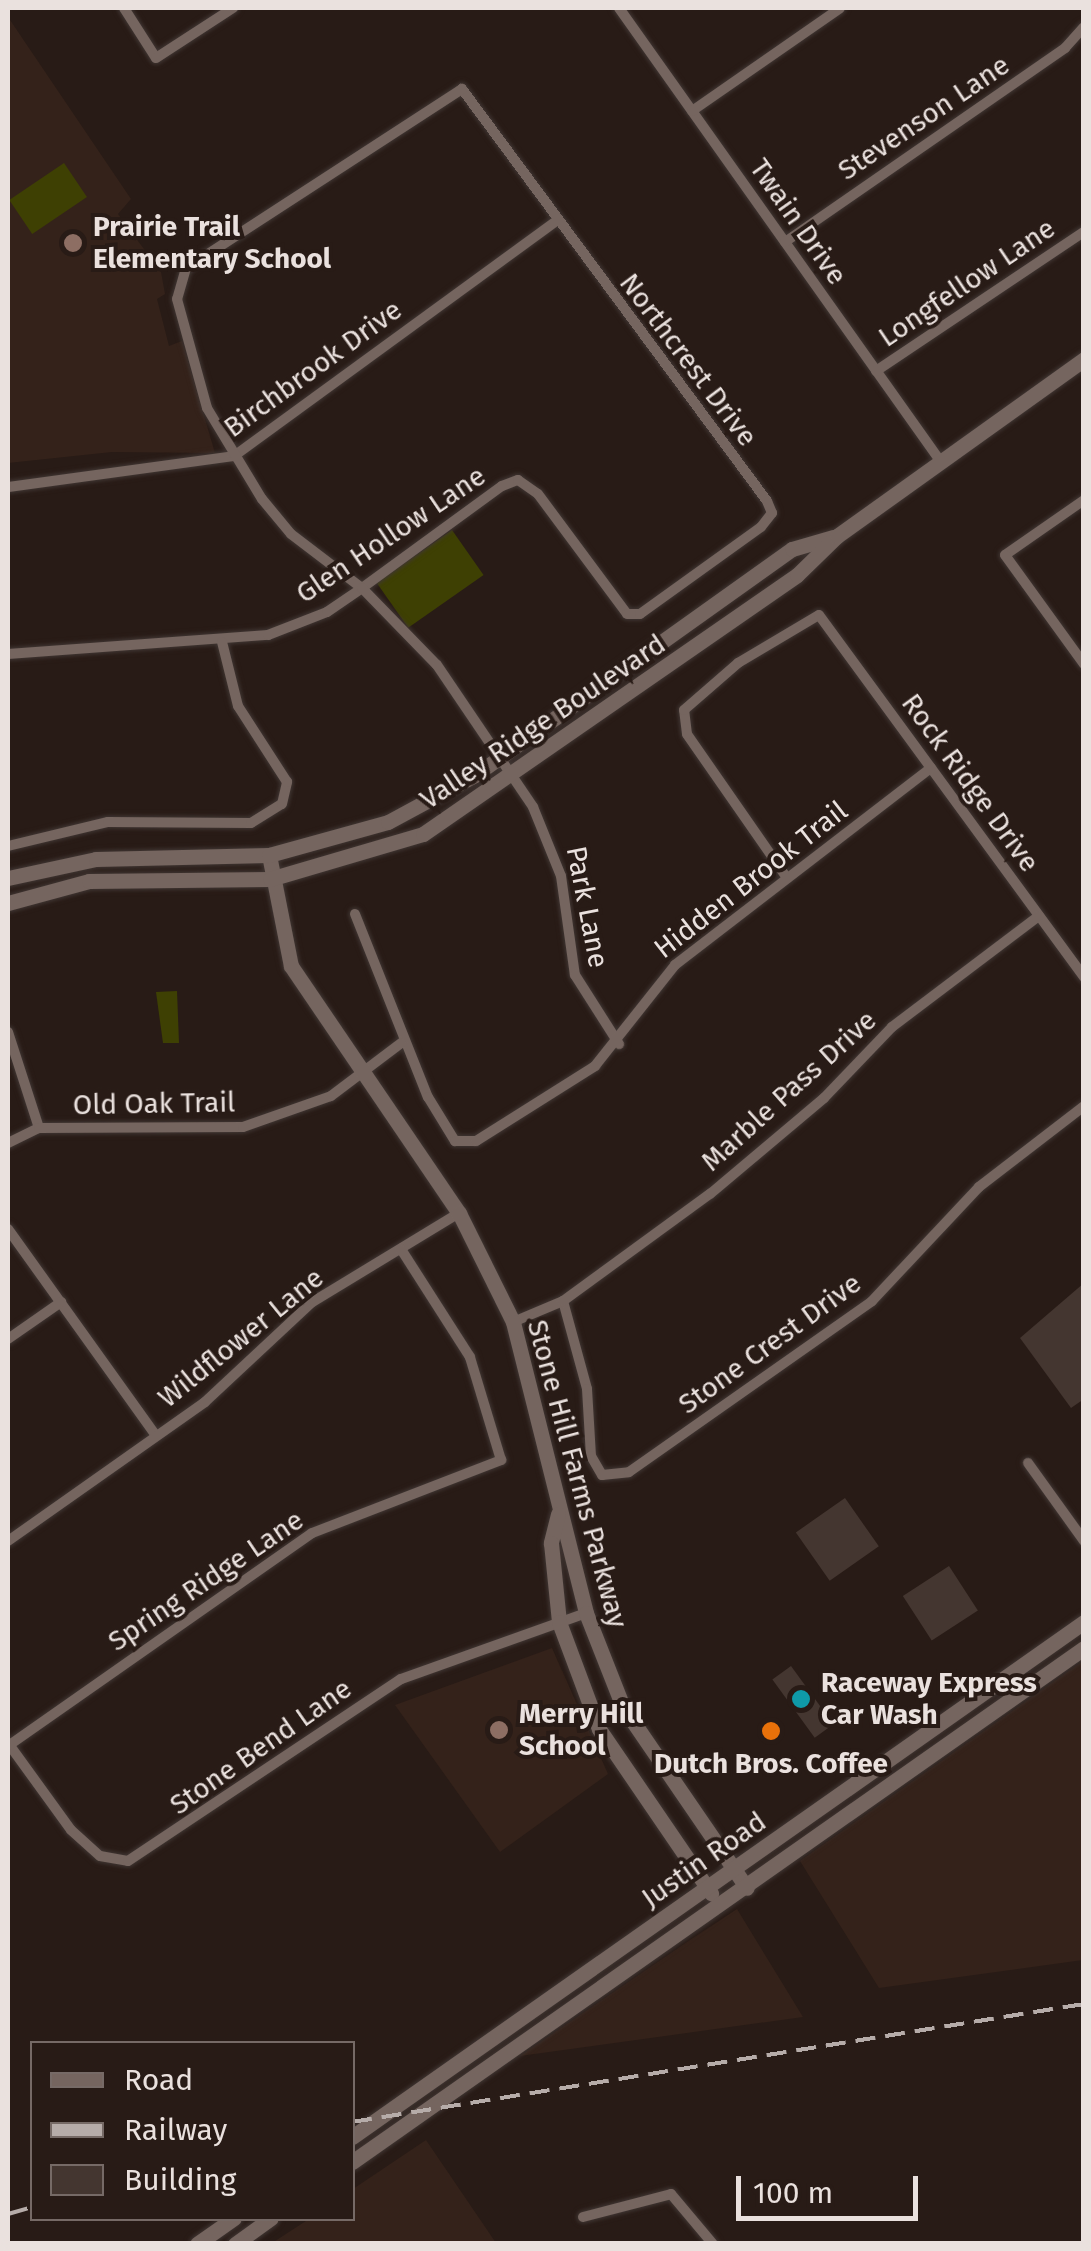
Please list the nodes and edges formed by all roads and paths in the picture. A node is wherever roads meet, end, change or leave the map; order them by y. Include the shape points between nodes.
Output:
1 (124, 8) edge
2 (234, 8) edge
3 (619, 8) edge
4 (840, 8) edge
5 (1084, 27) edge
6 (692, 111) junction
7 (556, 221) junction
8 (1084, 232) edge
9 (785, 242) junction
10 (178, 279) joint
11 (1084, 359) edge
12 (876, 371) junction
13 (234, 456) junction
14 (941, 462) junction
15 (8, 487) edge
16 (1084, 500) edge
17 (837, 536) junction
18 (585, 559) joint
19 (362, 588) junction
20 (222, 642) junction
21 (8, 654) edge
22 (1084, 664) edge
23 (502, 756) junction
24 (932, 768) junction
25 (514, 777) junction
26 (8, 846) edge
27 (269, 855) junction
28 (8, 878) edge
29 (270, 878) junction
30 (788, 878) junction
31 (8, 903) edge
32 (355, 914) dead end
33 (1039, 916) junction
34 (1084, 977) edge
35 (8, 1032) edge
36 (401, 1043) junction
37 (619, 1044) junction
38 (362, 1072) junction
39 (1084, 1106) edge
40 (39, 1128) junction
41 (8, 1143) edge
42 (459, 1213) junction
43 (8, 1228) edge
44 (400, 1249) junction
45 (61, 1302) junction
46 (564, 1302) junction
47 (512, 1322) junction
48 (8, 1340) edge
49 (155, 1434) junction
50 (1028, 1463) dead end
51 (559, 1510) junction
52 (8, 1540) edge
53 (1084, 1541) edge
54 (586, 1613) junction
55 (559, 1622) junction
56 (1084, 1622) edge
57 (1084, 1648) edge
58 (938, 1727) junction
59 (640, 1738) junction
60 (949, 1743) junction
61 (8, 1745) edge
62 (614, 1757) junction
63 (734, 1870) junction
64 (708, 1888) junction
65 (748, 1888) junction
66 (721, 1906) junction
67 (355, 2134) edge
68 (355, 2160) edge
69 (584, 2216) dead end
70 (230, 2221) edge
71 (267, 2221) edge
72 (198, 2244) edge
73 (235, 2244) edge
74 (713, 2244) edge

1 - 2 street via 156,58
3 - 6 street, Twain Drive
4 - 6 street
5 - 9 street, Stevenson Lane via 1065,48
6 - 9 street, Twain Drive
7 - 10 street, Northcrest Drive via 462,89
7 - 13 street, Birchbrook Drive
7 - 18 street, Northcrest Drive via 772,513 640,614 627,614
8 - 12 street, Longfellow Lane
9 - 12 street, Twain Drive
10 - 13 street, Park Lane via 207,408
11 - 14 main road, Valley Ridge Boulevard
12 - 14 street, Twain Drive
13 - 15 street, Birchbrook Drive
13 - 19 street, Park Lane via 291,534
14 - 17 main road, Valley Ridge Boulevard
16 - 22 street via 1006,555
17 - 23 main road, Valley Ridge Boulevard via 792,549
17 - 25 main road, Valley Ridge Boulevard via 798,575
18 - 19 street, Glen Hollow Lane via 538,494 518,480
19 - 20 street, Glen Hollow Lane via 298,624
19 - 23 street, Park Lane via 437,665
20 - 21 street, Glen Hollow Lane via 179,638
20 - 26 street via 238,706 287,782 282,804 251,824 108,822
23 - 25 street, Park Lane
23 - 27 main road, Valley Ridge Boulevard via 388,822
24 - 30 street, Hidden Brook Trail
24 - 30 street, Rock Ridge Drive via 820,615 738,662 684,710 687,734
24 - 33 street, Rock Ridge Drive
25 - 29 main road, Valley Ridge Boulevard via 398,846
25 - 37 street, Park Lane via 550,838 575,975
27 - 28 main road, Valley Ridge Boulevard via 96,859
27 - 29 main road, Stone Hill Farms Parkway
29 - 31 main road, Valley Ridge Boulevard via 90,882
29 - 38 main road, Stone Hill Farms Parkway via 291,966
30 - 37 street, Hidden Brook Trail via 659,980
32 - 36 street
33 - 34 street, Rock Ridge Drive
33 - 46 street, Marble Pass Drive via 892,1026 768,1147
35 - 40 street
36 - 37 street, Hidden Brook Trail via 455,1141 468,1143 554,1094
36 - 38 street, Old Oak Trail
38 - 40 street, Old Oak Trail via 312,1106 243,1127
38 - 42 main road, Stone Hill Farms Parkway
39 - 46 street, Stone Crest Drive via 979,1188 872,1301 629,1472 602,1475 591,1456 587,1389
40 - 41 street, Old Oak Trail
42 - 44 street, Wildflower Lane
42 - 47 main road, Stone Hill Farms Parkway
43 - 45 street
44 - 49 street, Wildflower Lane via 311,1303 204,1402
44 - 61 street, Spring Ridge Lane via 470,1357 501,1460 312,1533
45 - 48 street
45 - 49 street
46 - 47 street, Marble Pass Drive
47 - 51 main road, Stone Hill Farms Parkway
49 - 52 street, Wildflower Lane
50 - 53 street
51 - 54 main road, Stone Hill Farms Parkway
51 - 55 main road via 551,1543
54 - 55 street, Stone Bend Lane
54 - 59 main road, Stone Hill Farms Parkway
55 - 61 street, Stone Bend Lane via 401,1679 128,1861 100,1856 71,1830
55 - 62 main road
56 - 58 main road, Justin Road
57 - 60 main road, Justin Road
58 - 60 main road
58 - 63 main road, Justin Road
59 - 62 main road
59 - 63 main road, Stone Hill Farms Parkway
60 - 65 main road, Justin Road
62 - 64 main road
63 - 64 main road, Justin Road
63 - 65 main road, Stone Hill Farms Parkway
64 - 66 main road
64 - 67 main road, Justin Road
65 - 66 main road, Justin Road
66 - 68 main road, Justin Road
69 - 74 street via 670,2194
70 - 72 main road
71 - 73 main road

